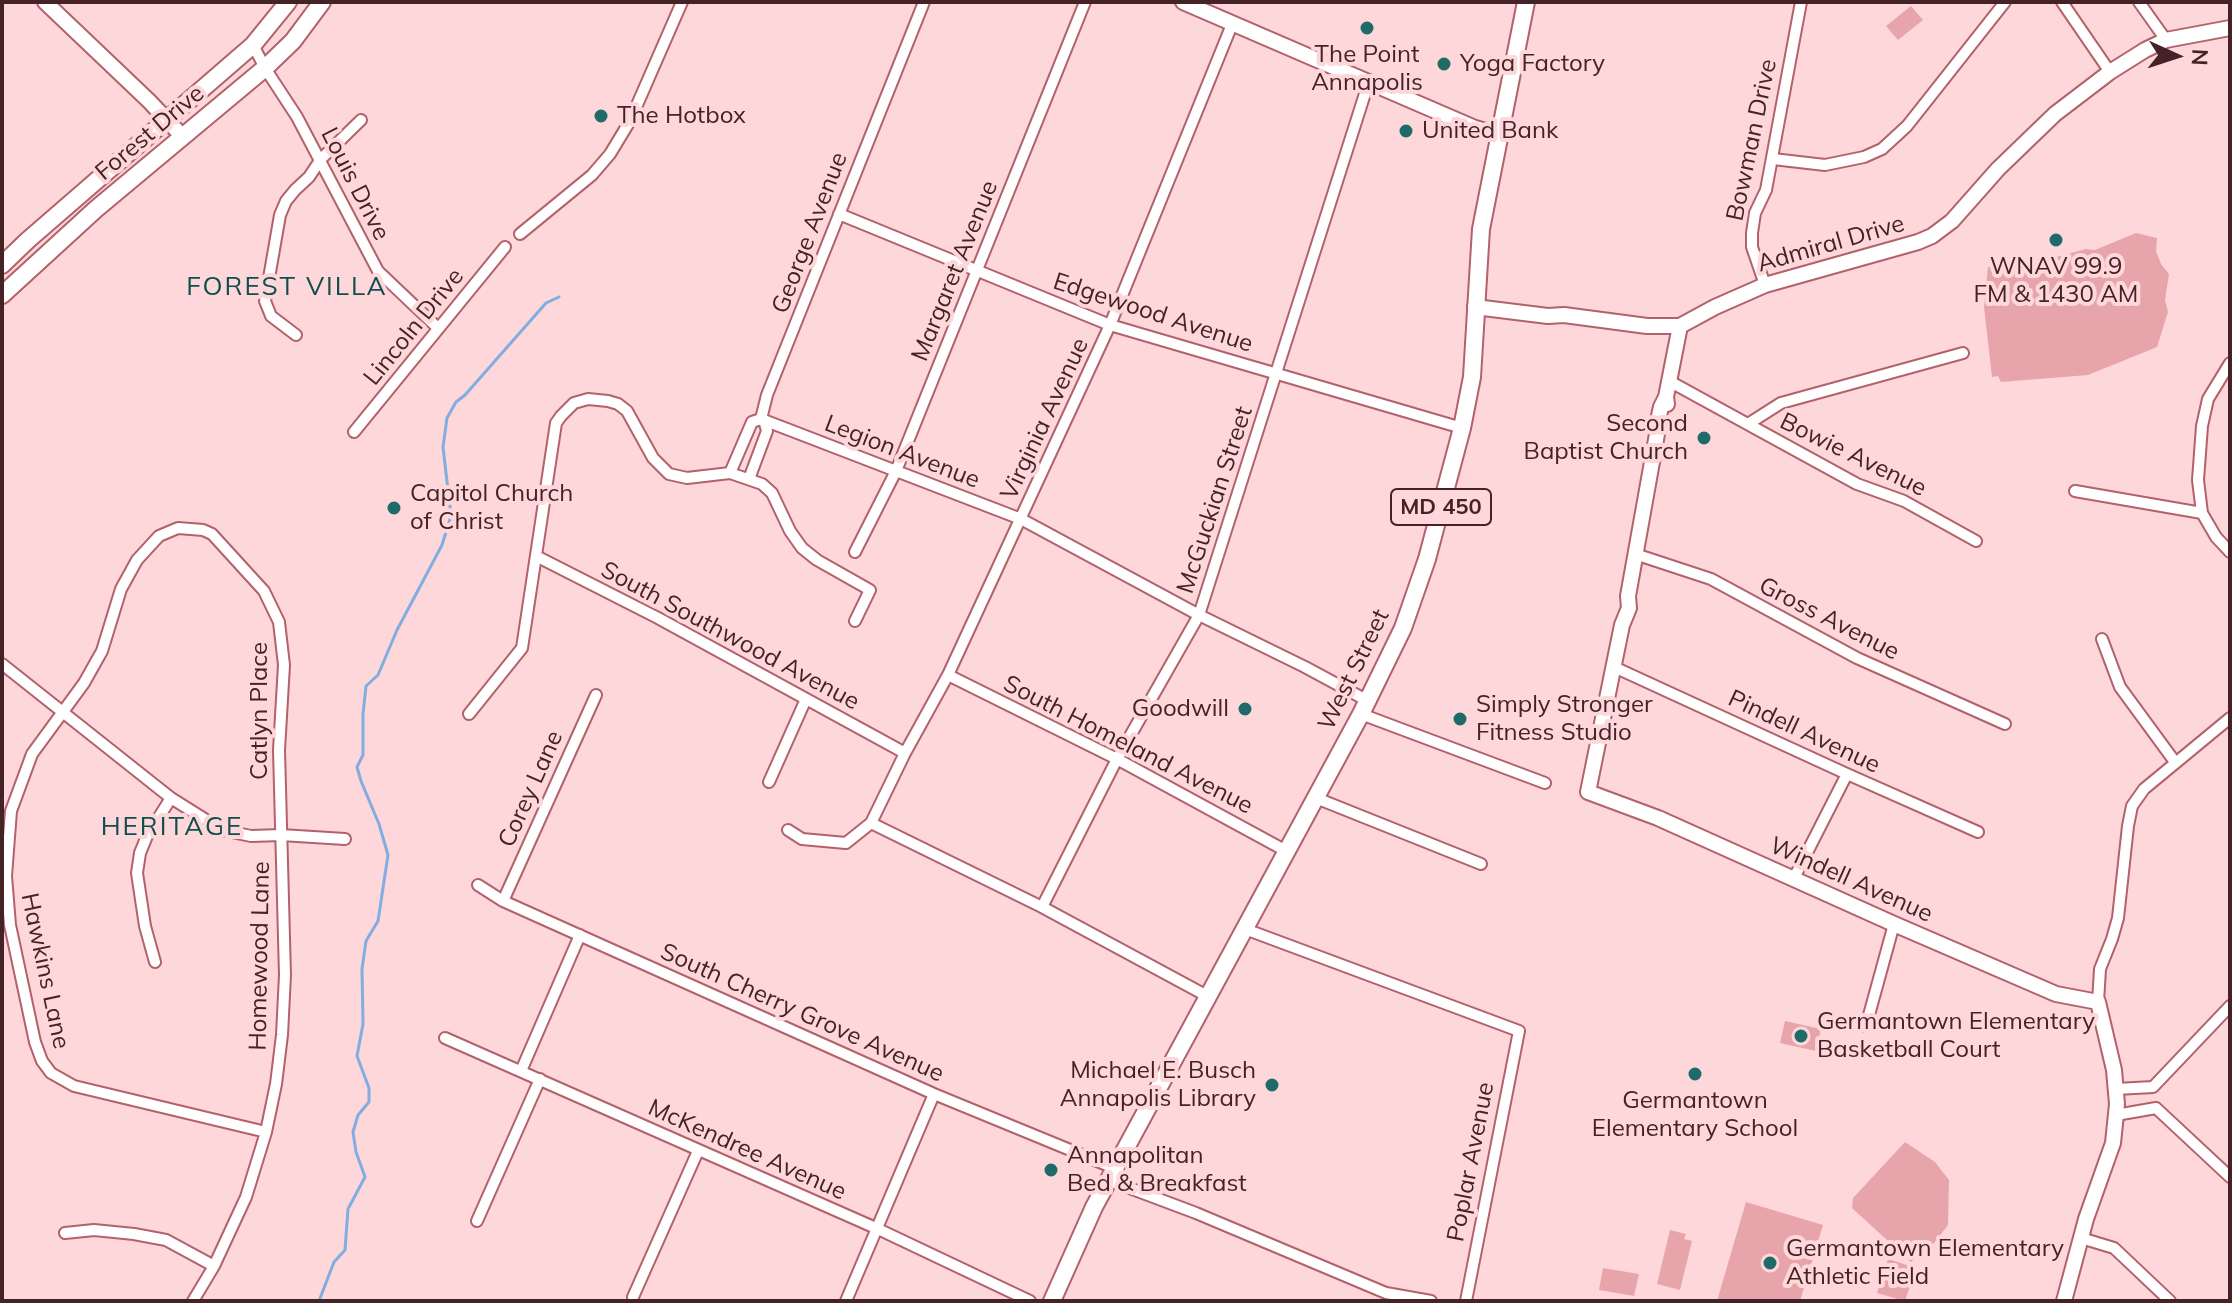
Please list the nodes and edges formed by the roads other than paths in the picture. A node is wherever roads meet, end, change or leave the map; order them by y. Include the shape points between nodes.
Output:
1 (45, 2) edge
2 (288, 2) edge
3 (322, 2) edge
4 (682, 2) edge
5 (924, 2) edge
6 (1085, 2) edge
7 (1183, 2) edge
8 (1526, 2) edge
9 (1801, 2) edge
10 (2005, 2) edge
11 (2062, 2) edge
12 (2139, 2) edge
13 (1233, 22) junction
14 (2230, 28) edge
15 (2166, 40) junction
16 (253, 45) junction
17 (265, 68) junction
18 (2110, 72) junction
19 (1369, 81) junction
20 (167, 119) junction
21 (361, 120) dead end
22 (1499, 135) junction
23 (182, 136) junction
24 (321, 159) junction
25 (1773, 159) junction
26 (104, 174) junction
27 (117, 192) junction
28 (839, 214) junction
29 (520, 234) dead end
30 (505, 247) dead end
31 (2, 265) edge
32 (977, 271) junction
33 (1765, 285) junction
34 (2, 295) edge
35 (1475, 307) junction
36 (1110, 325) junction
37 (1680, 326) junction
38 (438, 328) junction
39 (296, 335) dead end
40 (1963, 353) dead end
41 (2230, 363) edge
42 (1276, 374) junction
43 (1669, 381) junction
44 (762, 419) junction
45 (1748, 424) junction
46 (1462, 428) junction
47 (354, 432) dead end
48 (896, 471) junction
49 (730, 473) junction
50 (749, 479) junction
51 (2075, 491) dead end
52 (2202, 513) junction
53 (1021, 519) junction
54 (1976, 541) dead end
55 (855, 552) dead end
56 (2230, 552) edge
57 (1635, 554) junction
58 (536, 556) junction
59 (1199, 615) junction
60 (855, 621) dead end
61 (2102, 639) dead end
62 (2, 664) edge
63 (1614, 667) junction
64 (948, 675) junction
65 (596, 695) dead end
66 (806, 699) junction
67 (1364, 708) junction
68 (63, 713) junction
69 (469, 714) dead end
70 (2230, 718) edge
71 (2005, 724) dead end
72 (905, 753) junction
73 (1117, 759) junction
74 (2175, 762) junction
75 (1847, 774) junction
76 (769, 782) dead end
77 (1545, 783) dead end
78 (171, 798) junction
79 (1316, 798) junction
80 (7, 810) edge
81 (871, 823) junction
82 (788, 830) dead end
83 (1978, 832) dead end
84 (281, 835) junction
85 (345, 839) dead end
86 (1288, 852) junction
87 (1481, 864) dead end
88 (1794, 878) junction
89 (478, 885) dead end
90 (503, 901) junction
91 (1042, 907) junction
92 (1894, 924) junction
93 (1245, 929) junction
94 (580, 935) junction
95 (155, 962) dead end
96 (1209, 997) junction
97 (2098, 1002) junction
98 (2230, 1006) edge
99 (1866, 1026) dead end
100 (445, 1038) dead end
101 (521, 1071) junction
102 (540, 1079) junction
103 (2153, 1087) junction
104 (2116, 1089) junction
105 (934, 1094) junction
106 (2156, 1108) junction
107 (2116, 1115) junction
108 (266, 1132) junction
109 (698, 1151) junction
110 (1111, 1174) junction
111 (2230, 1177) edge
112 (477, 1221) dead end
113 (878, 1229) junction
114 (65, 1233) dead end
115 (2081, 1238) junction
116 (214, 1266) junction
117 (633, 1297) dead end
118 (1385, 1297) edge
119 (193, 1301) edge
120 (846, 1301) edge
121 (1030, 1301) edge
122 (1052, 1301) edge
123 (1431, 1301) edge
124 (1466, 1301) edge
125 (2064, 1301) edge
126 (2170, 1301) edge

1 - 20 street
2 - 16 main road, Forest Drive
3 - 17 main road, Forest Drive
4 - 29 street via 610,154
5 - 28 street, George Avenue
6 - 32 street, Margaret Avenue
7 - 13 street
8 - 22 main road, West Street / MD 450
9 - 25 street, Bowman Drive
10 - 25 street via 1907,126 1882,149 1825,165
11 - 18 street
12 - 15 street
13 - 19 street
13 - 36 street, Virginia Avenue
14 - 15 street, Admiral Drive
15 - 18 street, Admiral Drive
16 - 17 street, Louis Drive
16 - 20 main road, Forest Drive
17 - 23 main road, Forest Drive
17 - 24 street, Louis Drive
18 - 33 street, Admiral Drive via 2055,114 1932,236
19 - 22 street
19 - 42 street, McGuckian Street
20 - 23 street
20 - 26 main road, Forest Drive
21 - 24 street
22 - 35 main road, West Street / MD 450 via 1481,229
23 - 27 main road, Forest Drive
24 - 38 street, Louis Drive via 378,271
24 - 39 street via 280,215 266,291 271,316
25 - 33 street, Bowman Drive via 1752,233
26 - 27 main road
26 - 31 main road, Forest Drive
27 - 34 main road, Forest Drive
28 - 32 street, Edgewood Avenue
28 - 44 street, George Avenue
30 - 38 street, Lincoln Drive
32 - 36 street, Edgewood Avenue
32 - 48 street, Margaret Avenue
33 - 37 street, Admiral Drive
35 - 37 street, Admiral Drive
35 - 46 main road, West Street / MD 450 via 1472,377
36 - 42 street, Edgewood Avenue
36 - 53 street, Virginia Avenue
37 - 43 street
38 - 47 street, Lincoln Drive
40 - 45 street via 1781,403
41 - 52 street via 2208,399 2202,426
42 - 46 street, Edgewood Avenue
42 - 59 street, McGuckian Street
43 - 45 street, Bowie Avenue
43 - 57 street
44 - 48 street, Legion Avenue
44 - 49 street, George Avenue via 752,422
44 - 50 street via 767,431
45 - 54 street, Bowie Avenue
46 - 67 main road, West Street / MD 450 via 1403,628
48 - 53 street, Legion Avenue
48 - 55 street, Margaret Avenue
49 - 50 street
49 - 58 street via 687,478 669,474 618,404 598,399 574,403 556,423
50 - 60 street via 772,493 802,548 870,590
51 - 52 street
52 - 56 street
53 - 59 street, Legion Avenue
53 - 64 street, Virginia Avenue
57 - 63 street via 1628,596 1621,606
57 - 71 street, Gross Avenue via 1711,579 1857,658
58 - 66 street, South Southwood Avenue
58 - 69 street via 522,648
59 - 67 street, Legion Avenue via 1305,667
59 - 73 street, McGuckian Street
61 - 74 street via 2120,687
62 - 68 street
63 - 75 street, Pindell Avenue
63 - 88 street, Windell Avenue via 1588,792
64 - 72 street, Virginia Avenue
64 - 73 street, South Homeland Avenue
65 - 90 street, Corey Lane
66 - 72 street, South Southwood Avenue
66 - 76 street
67 - 77 street, Legion Avenue
67 - 79 main road, West Street / MD 450
68 - 78 street
68 - 80 street, Hawkins Lane via 32,754
68 - 84 street, Catlyn Place via 102,651 121,589 137,560 159,536 178,528 212,534 264,591 279,622 284,665
70 - 74 street
72 - 81 street, Virginia Avenue
73 - 86 street, South Homeland Avenue
73 - 91 street, McGuckian Street
74 - 97 street via 2132,806 2118,918 2100,969
75 - 83 street, Pindell Avenue
75 - 88 street
78 - 84 street via 222,830
78 - 95 street via 147,836 137,873
79 - 86 main road, West Street / MD 450
79 - 87 street
80 - 108 street, Hawkins Lane via 10,925 35,1042 51,1073 74,1086
81 - 82 street via 846,843 802,839
81 - 91 street
84 - 85 street
84 - 108 street, Homewood Lane via 282,1035
86 - 93 main road, West Street / MD 450
88 - 92 street, Windell Avenue
89 - 90 street, South Cherry Grove Avenue
90 - 94 street, South Cherry Grove Avenue
91 - 96 street
92 - 97 street, Windell Avenue via 2056,994
92 - 99 street
93 - 96 main road, West Street / MD 450
93 - 124 street, Poplar Avenue via 1519,1031
94 - 101 street
94 - 105 street, South Cherry Grove Avenue
96 - 110 main road, West Street / MD 450
97 - 104 street
98 - 103 street
100 - 101 street, McKendree Avenue
101 - 102 street, McKendree Avenue
102 - 109 street, McKendree Avenue
102 - 112 street
103 - 104 street
103 - 106 street
104 - 107 street
105 - 110 street, South Cherry Grove Avenue
105 - 113 street
106 - 107 street
106 - 111 street
107 - 115 street via 2113,1143
108 - 116 street, Homewood Lane via 246,1197
109 - 113 street, McKendree Avenue
109 - 117 street
110 - 118 street, South Cherry Grove Avenue
110 - 122 main road, West Street / MD 450
113 - 120 street
113 - 121 street, McKendree Avenue
114 - 116 street via 94,1230 166,1240
115 - 125 street
115 - 126 street via 2114,1248
116 - 119 street, Homewood Lane
118 - 123 street, South Cherry Grove Avenue

